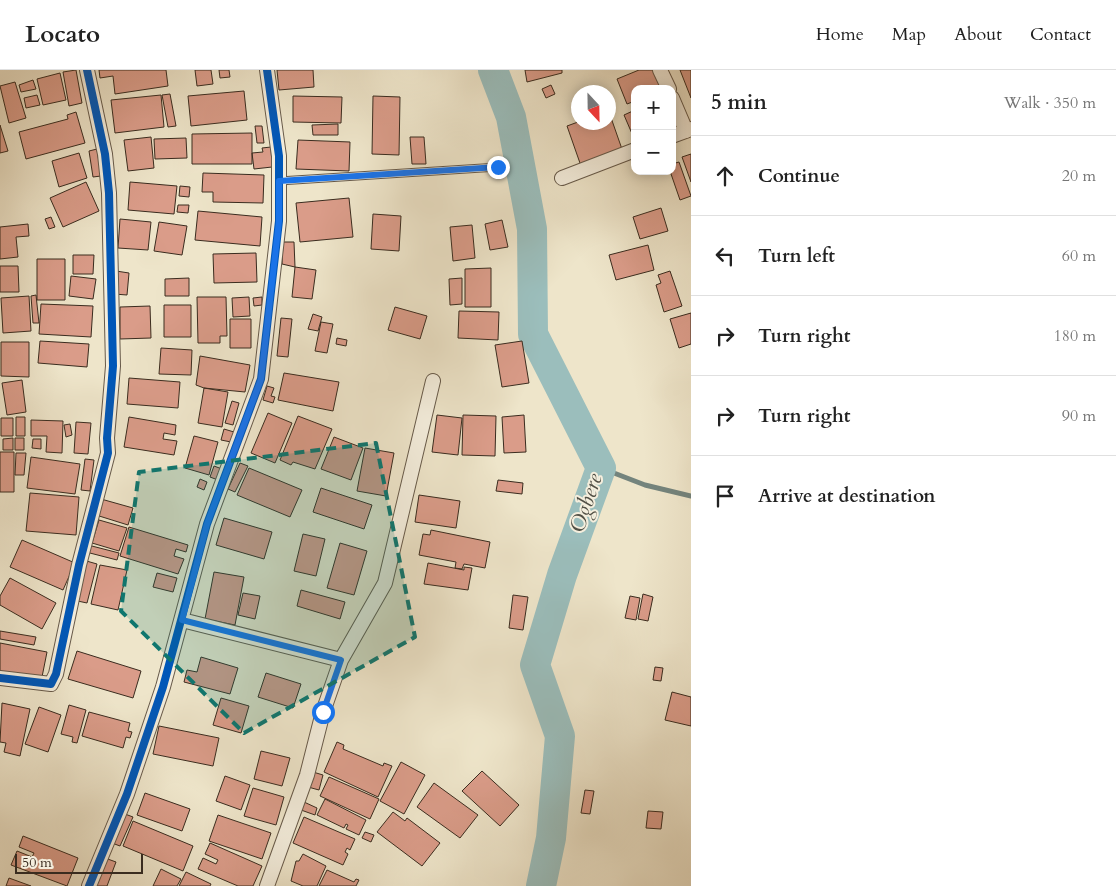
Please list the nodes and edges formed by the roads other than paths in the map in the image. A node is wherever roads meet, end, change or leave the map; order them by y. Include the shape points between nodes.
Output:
1 (87, 70) edge
2 (268, 70) edge
3 (660, 70) edge
4 (667, 85) edge
5 (676, 110) edge
6 (683, 132) edge
7 (631, 152) edge
8 (498, 167) dead end
9 (562, 178) dead end
10 (279, 181) junction
11 (433, 382) dead end
12 (182, 620) junction
13 (341, 660) junction
14 (0, 678) edge
15 (89, 886) edge
16 (267, 886) edge

1 - 14 street via 105,154 109,193 113,366 108,453 79,565 56,674 51,684
2 - 10 street
3 - 4 street
5 - 6 street
7 - 9 street
8 - 10 lane
10 - 12 street via 279,221 261,379 207,524
11 - 13 street via 385,583
12 - 13 street
12 - 15 street via 127,794
13 - 16 street via 323,712 307,775

